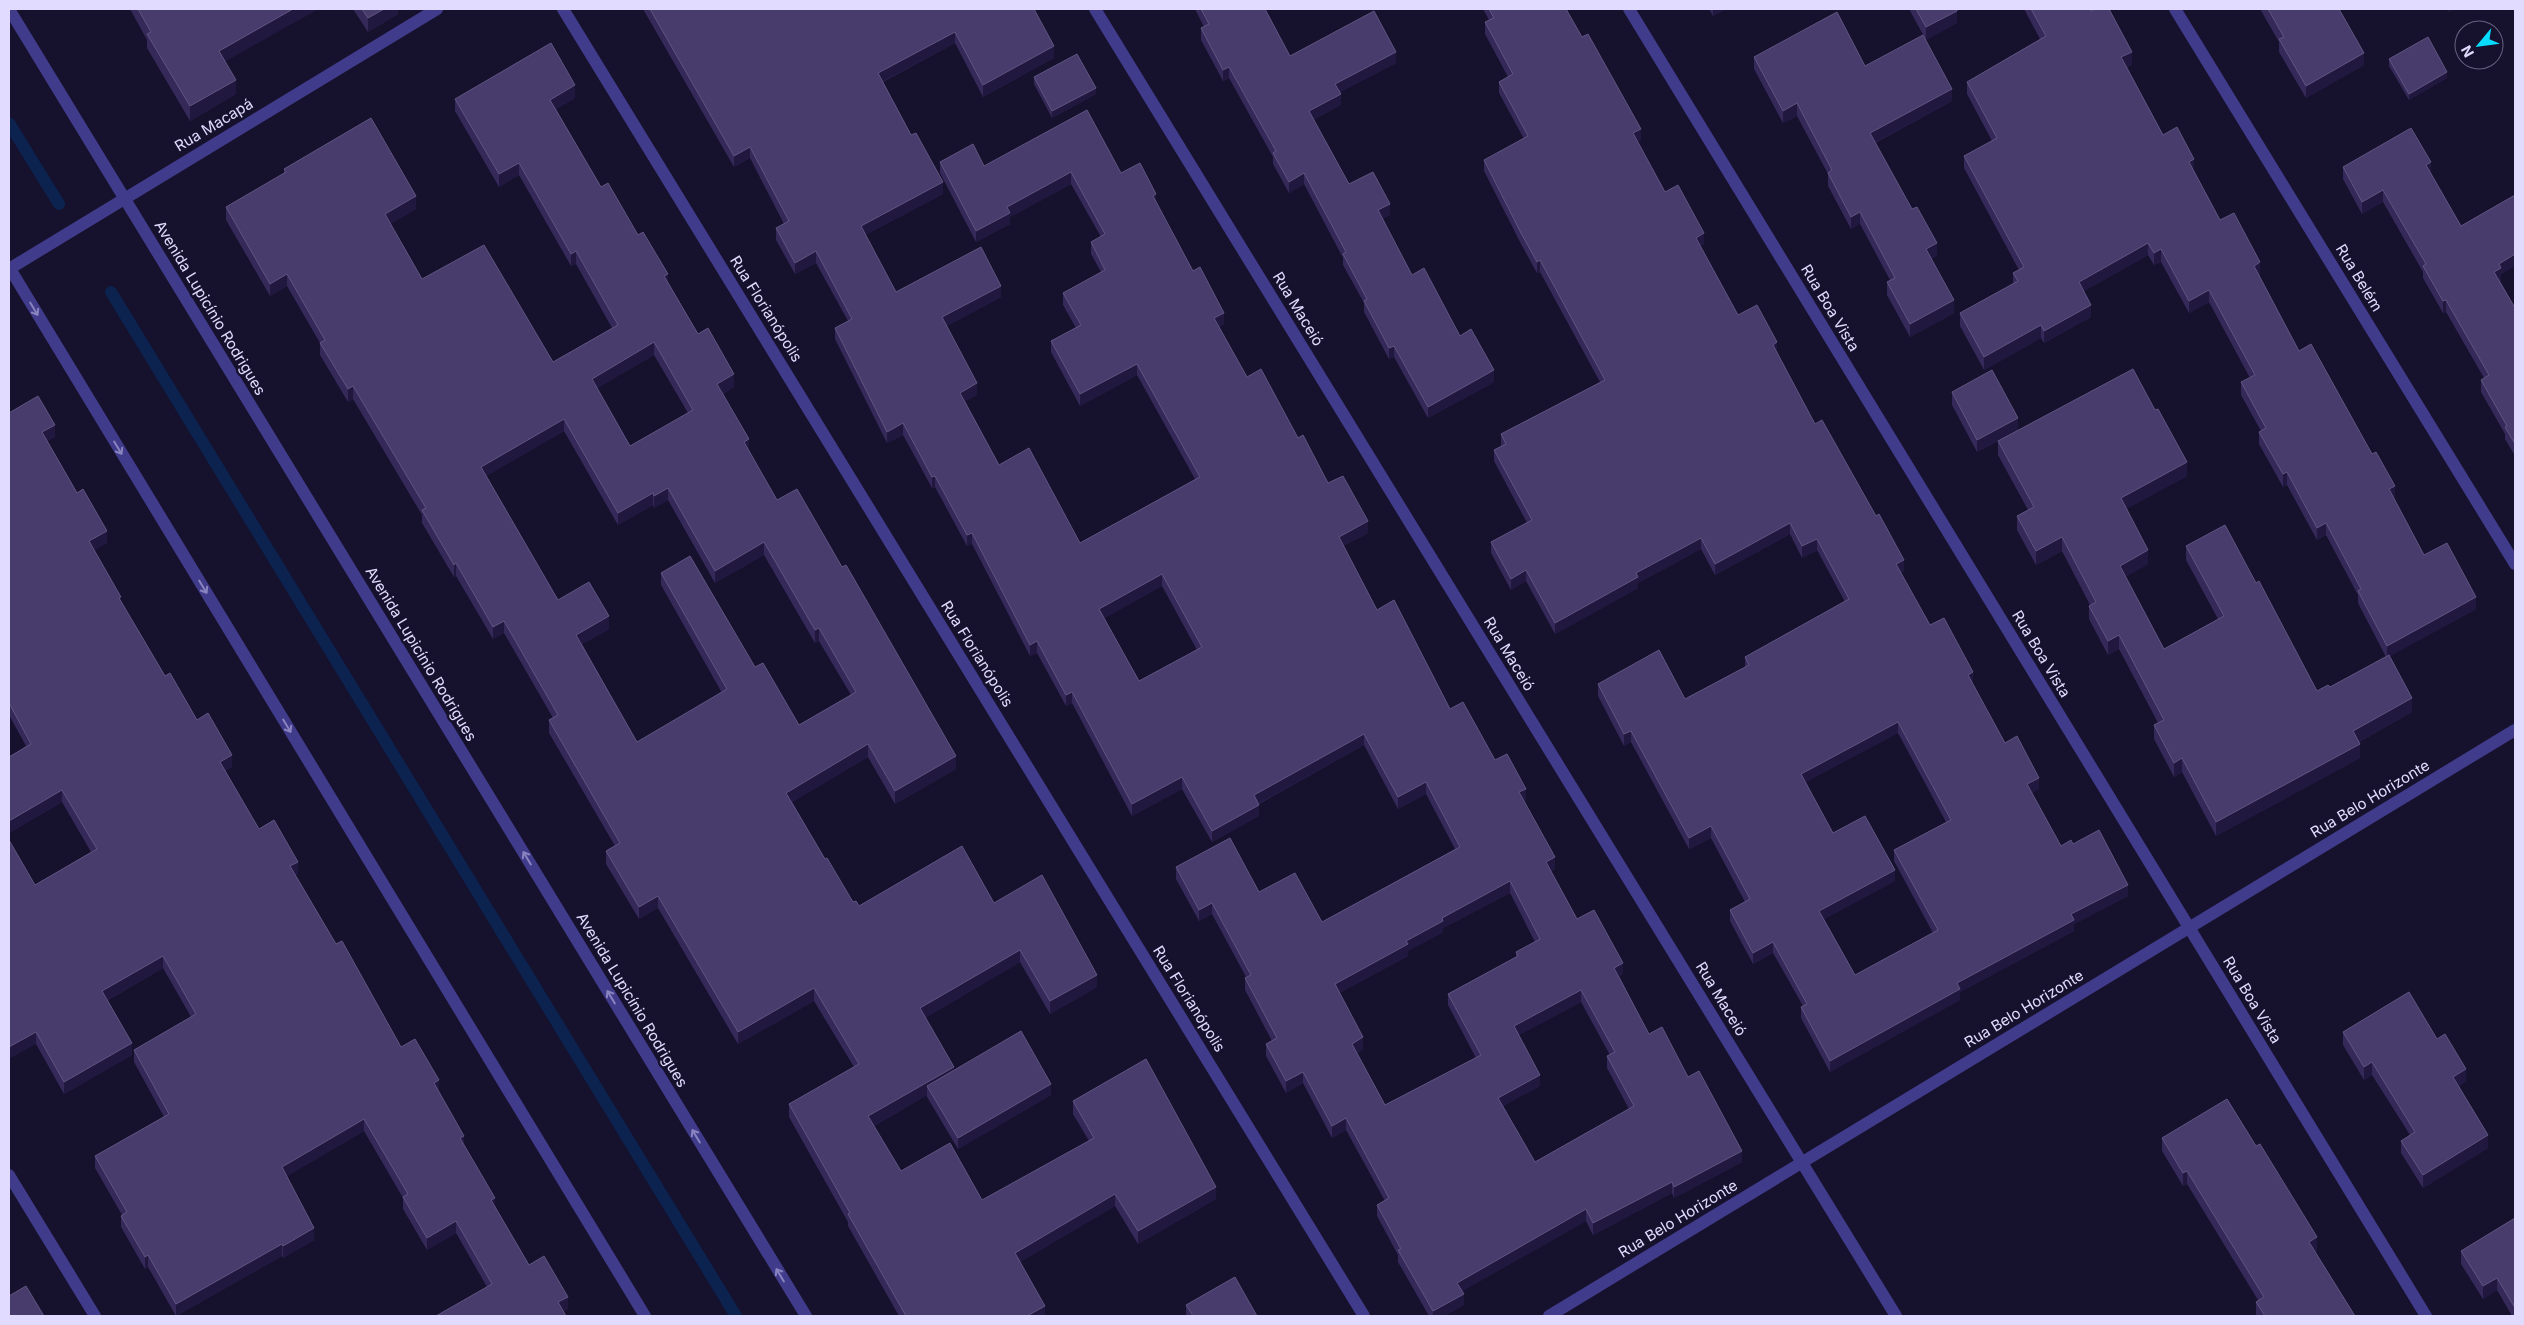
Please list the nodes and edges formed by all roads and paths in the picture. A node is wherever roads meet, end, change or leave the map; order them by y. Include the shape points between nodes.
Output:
1 (9, 9) edge
2 (437, 9) edge
3 (563, 9) edge
4 (1095, 9) edge
5 (1629, 9) edge
6 (2175, 9) edge
7 (124, 199) junction
8 (9, 268) edge
9 (2515, 564) edge
10 (2515, 730) edge
11 (2189, 928) junction
12 (1802, 1163) junction
13 (9, 1175) edge
14 (95, 1316) edge
15 (645, 1316) edge
16 (806, 1316) edge
17 (1364, 1316) edge
18 (1549, 1316) edge
19 (1896, 1316) edge
20 (2426, 1316) edge

1 - 7 street, Avenida Lupicínio Rodrigues
2 - 7 street, Rua Macapá
3 - 17 street, Rua Florianópolis
4 - 12 street, Rua Maceió
5 - 11 street, Rua Boa Vista
6 - 9 street, Rua Belém
7 - 8 street, Rua Macapá
16 -> 7 street, Avenida Lupicínio Rodrigues
8 -> 15 street
10 - 11 street, Rua Belo Horizonte
11 - 12 street, Rua Belo Horizonte
11 - 20 street, Rua Boa Vista
12 - 18 street, Rua Belo Horizonte
12 - 19 street, Rua Maceió
13 - 14 street

